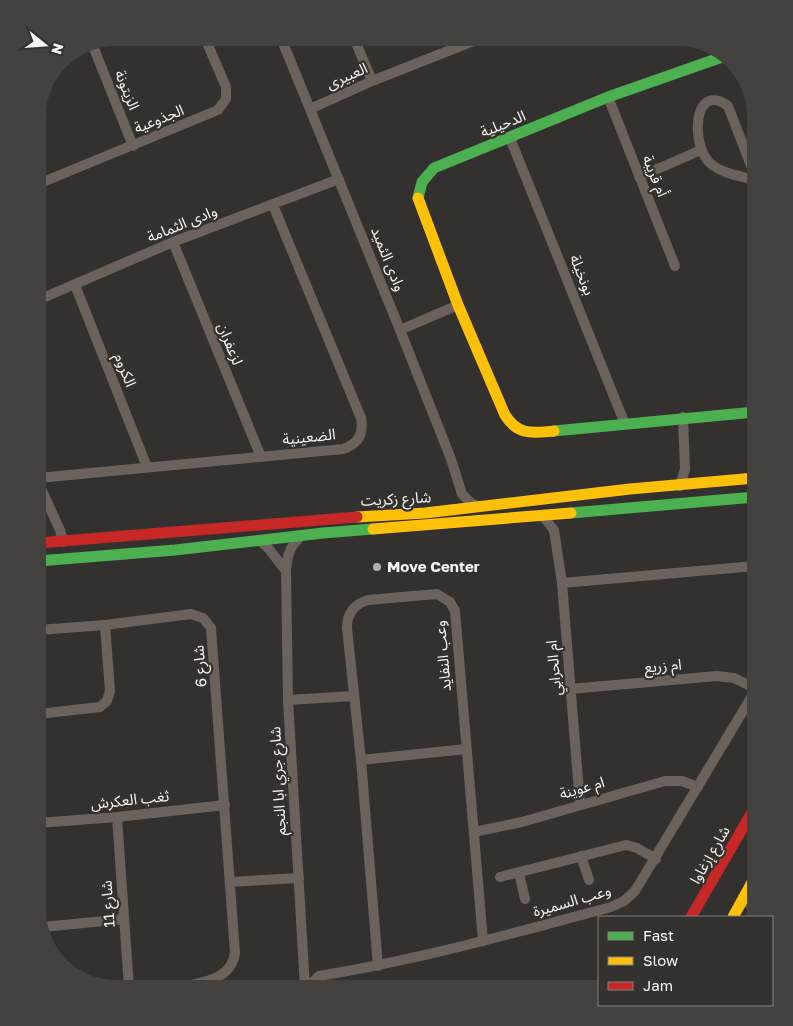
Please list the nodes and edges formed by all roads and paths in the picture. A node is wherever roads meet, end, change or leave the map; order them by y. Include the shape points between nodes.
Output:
1 (208, 46) edge
2 (284, 46) edge
3 (357, 46) edge
4 (461, 46) edge
5 (95, 50) edge
6 (716, 59) edge
7 (372, 81) junction
8 (608, 97) junction
9 (310, 109) junction
10 (510, 138) junction
11 (133, 146) junction
12 (701, 150) junction
13 (747, 154) edge
14 (639, 177) junction
15 (747, 177) edge
16 (339, 179) junction
17 (46, 181) edge
18 (272, 204) junction
19 (173, 242) junction
20 (675, 266) dead end
21 (75, 285) junction
22 (46, 297) edge
23 (458, 304) junction
24 (400, 330) junction
25 (747, 413) edge
26 (683, 418) junction
27 (625, 424) junction
28 (260, 457) junction
29 (147, 467) junction
30 (685, 469) junction
31 (46, 477) edge
32 (747, 479) edge
33 (692, 484) junction
34 (680, 486) junction
35 (462, 494) junction
36 (747, 498) edge
37 (46, 501) edge
38 (477, 506) junction
39 (456, 510) junction
40 (564, 513) junction
41 (542, 515) junction
42 (55, 522) junction
43 (554, 530) junction
44 (301, 536) junction
45 (46, 538) edge
46 (260, 541) junction
47 (63, 542) junction
48 (46, 543) edge
49 (46, 560) edge
50 (747, 567) edge
51 (286, 572) junction
52 (562, 582) junction
53 (105, 625) junction
54 (46, 629) edge
55 (747, 687) edge
56 (570, 688) junction
57 (354, 696) junction
58 (288, 700) junction
59 (747, 706) edge
60 (46, 713) edge
61 (466, 749) junction
62 (361, 760) junction
63 (698, 787) junction
64 (580, 804) junction
65 (225, 805) junction
66 (117, 817) junction
67 (46, 822) edge
68 (747, 823) edge
69 (474, 832) junction
70 (581, 856) junction
71 (656, 859) junction
72 (519, 873) junction
73 (299, 878) junction
74 (500, 878) dead end
75 (589, 880) dead end
76 (230, 882) junction
77 (747, 891) edge
78 (744, 896) junction
79 (525, 898) dead end
80 (747, 900) edge
81 (692, 916) edge
82 (734, 916) edge
83 (124, 919) junction
84 (49, 926) edge
85 (483, 941) junction
86 (378, 966) junction
87 (304, 971) junction
88 (320, 976) junction
89 (128, 980) edge
90 (208, 980) edge
91 (305, 980) edge
92 (315, 980) edge

1 - 11 street, الجذوعية via 226,87 223,105 213,113
2 - 9 street, وادى الثميد
3 - 7 street
4 - 7 street, العبيرى
5 - 11 street, الزيتونة
6 - 8 main road, الدحيلية
7 - 9 street, العبيرى
8 - 10 main road, الدحيلية
8 - 14 street, أم قريبة
9 - 16 street, وادى الثميد
10 - 23 main road, الدحيلية via 434,168 419,188 419,206
10 - 27 street, بونخيلة
11 - 17 street, الجذوعية
12 - 13 street via 698,133 701,109 714,100 728,106
12 - 14 street
12 - 15 street via 717,168
14 - 20 street, أم قريبة
16 - 18 street, وادى الثمامة
16 - 24 street, وادى الثميد
18 - 19 street, وادى الثمامة
18 - 28 street, الضعينية via 362,425 359,438 350,447
19 - 21 street, وادى الثمامة
19 - 28 street, لزعفران
21 - 22 street, وادى الثمامة
21 - 29 street, الكروم
23 - 24 street
23 - 27 main road, الدحيلية via 504,416 515,429 535,433
24 - 35 street, وادى الثميد
25 - 26 main road, الدحيلية
26 - 27 main road, الدحيلية
26 - 30 street
28 - 29 street, الضعينية
29 - 31 street, الضعينية
30 - 33 street
30 - 34 street
32 - 33 main road, شارع زكريت
33 - 34 main road, شارع زكريت
34 - 38 main road, شارع زكريت
35 - 38 street
35 - 39 street
36 - 40 main road, شارع زكريت
37 - 42 street
38 - 39 main road, شارع زكريت
39 - 47 main road, شارع زكريت
40 - 41 main road, شارع زكريت
40 - 43 street
41 - 43 street, ام الحرابي
41 - 44 main road, شارع زكريت
42 - 45 street
42 - 47 street
43 - 52 street, ام الحرابي
44 - 46 main road, شارع زكريت
44 - 51 street, شارع جري ابا النجم via 287,558
46 - 49 main road, شارع زكريت
46 - 51 street
47 - 48 main road, شارع زكريت
50 - 52 street
51 - 58 street, شارع جري ابا النجم
52 - 56 street, ام الحرابي
53 - 54 street, شارع 6
53 - 60 street via 110,691 107,701 100,707
53 - 65 street, شارع 6 via 191,614 208,623 213,634
55 - 56 street, ام زريع via 734,678 717,676
56 - 64 street, ام الحرابي
57 - 58 street
57 - 61 street, وعب النفايد via 347,628 352,610 368,600 432,594 442,596 455,612
57 - 62 street, وعب النفايد
58 - 73 street, شارع جري ابا النجم
59 - 63 street, وعب السميرة
61 - 62 street
61 - 69 street, وعب النفايد
62 - 86 street, وعب النفايد
63 - 64 street, ام عوينة via 671,780
63 - 71 street, وعب السميرة
64 - 69 street, ام عوينة via 522,822
65 - 66 street, ثغب العكرش
65 - 76 street, شارع 6
66 - 67 street, ثغب العكرش
66 - 83 street, شارع 11
68 - 81 main road, شارع إزغاوا
69 - 85 street, وعب النفايد
70 - 71 street via 626,845
70 - 72 street
70 - 75 street
71 - 85 street, وعب السميرة via 635,891 618,905
72 - 74 street
72 - 79 street
73 - 76 street
73 - 87 street, شارع جري ابا النجم
76 - 90 street, شارع 6 via 235,954 228,971
77 - 78 main road
78 - 80 street
78 - 82 main road
83 - 84 street
83 - 89 street, شارع 11
85 - 86 street, وعب السميرة
86 - 88 street, وعب السميرة
87 - 88 street, وعب السميرة
87 - 91 street, شارع جري ابا النجم
88 - 92 street, وعب السميرة

